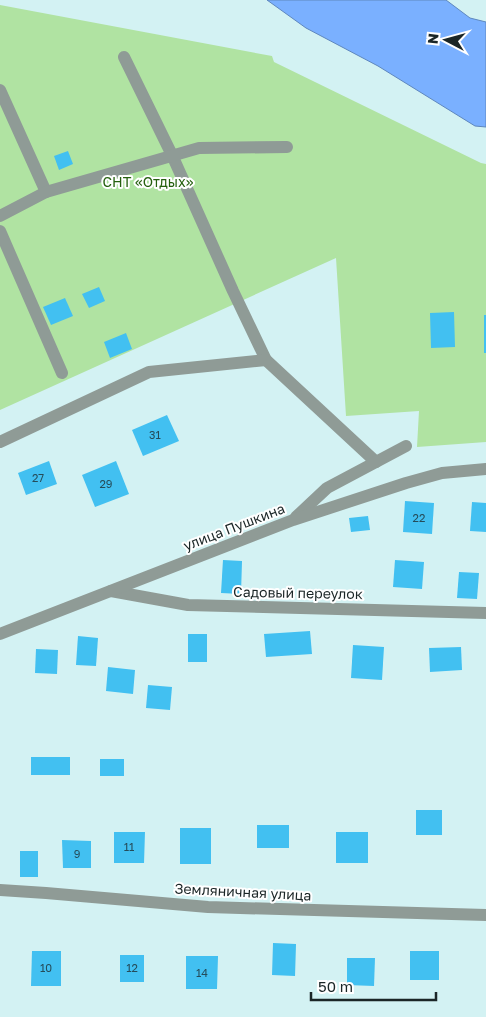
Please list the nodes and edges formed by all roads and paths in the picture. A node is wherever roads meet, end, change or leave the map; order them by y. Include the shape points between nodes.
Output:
1 (124, 57) dead end
2 (0, 90) edge
3 (287, 147) dead end
4 (172, 155) junction
5 (46, 192) junction
6 (0, 216) edge
7 (0, 231) edge
8 (266, 360) junction
9 (62, 373) dead end
10 (0, 442) edge
11 (406, 446) dead end
12 (376, 462) junction
13 (486, 469) edge
14 (293, 520) junction
15 (111, 591) junction
16 (486, 613) edge
17 (0, 634) edge
18 (0, 890) edge
19 (486, 916) edge

1 - 4 street
2 - 5 street
3 - 4 street via 199,148
4 - 5 street
4 - 8 street
5 - 6 street
7 - 9 street
8 - 10 street via 149,372
8 - 12 street
11 - 12 street
12 - 14 street via 327,488
13 - 14 street, улица Пушкина via 442,473
14 - 15 street, улица Пушкина
15 - 16 street, Садовый переулок via 188,605
15 - 17 street, улица Пушкина
18 - 19 street, Земляничная улица via 208,907

